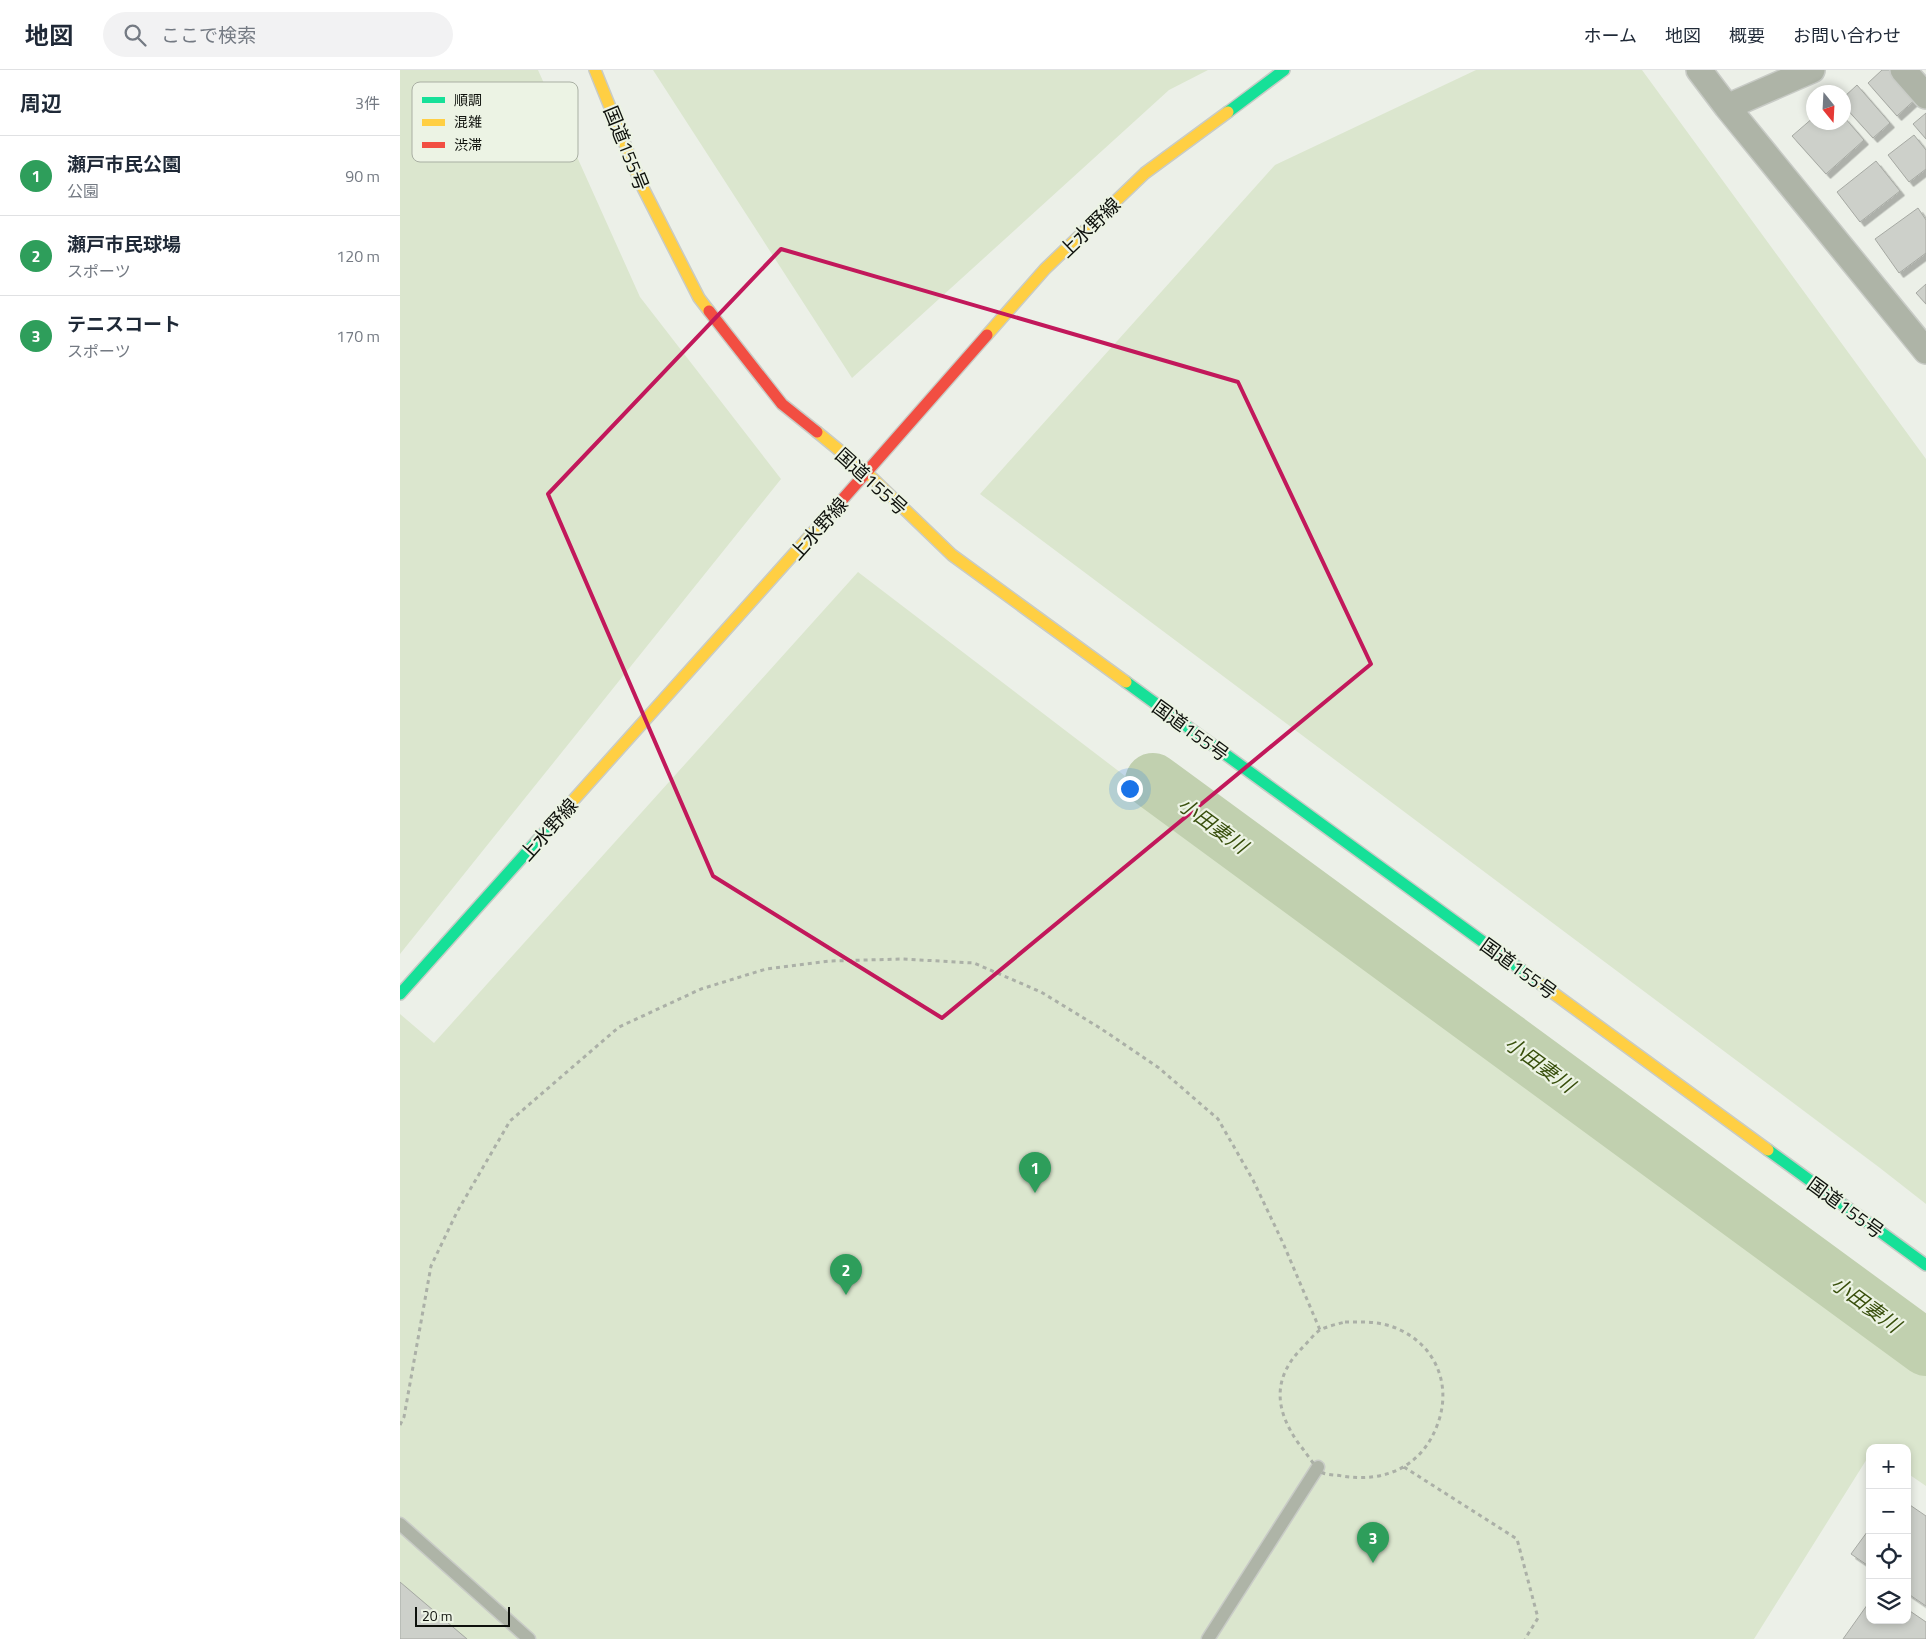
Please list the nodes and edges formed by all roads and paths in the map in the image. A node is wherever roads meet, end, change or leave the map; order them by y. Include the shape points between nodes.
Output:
1 (595, 70) edge
2 (1284, 70) edge
3 (1699, 70) edge
4 (1812, 70) edge
5 (1904, 70) edge
6 (1926, 96) edge
7 (1727, 107) junction
8 (1926, 351) edge
9 (867, 473) junction
10 (400, 994) edge
11 (1926, 1266) edge
12 (1320, 1330) junction
13 (400, 1425) edge
14 (1404, 1466) junction
15 (1318, 1467) junction
16 (400, 1524) edge
17 (529, 1639) edge
18 (1208, 1639) edge
19 (1525, 1639) edge

1 - 9 main road, 国道155号 via 641,184 698,298 782,404
2 - 9 main road, 上水野線 via 1145,173 1045,269
3 - 7 street
4 - 7 street
5 - 6 street
7 - 8 street
9 - 10 main road, 上水野線
9 - 11 main road, 国道155号 via 952,555
12 - 13 path via 1253,1180 1218,1119 1159,1068 1041,992 974,963 903,959 830,961 766,969 701,989 619,1027 510,1122 457,1212 431,1266
12 - 14 path via 1346,1322 1372,1322 1397,1328 1423,1344 1438,1369 1444,1394 1438,1422 1428,1445
12 - 15 path via 1294,1356 1280,1381 1281,1407 1290,1430
14 - 15 path via 1386,1476 1357,1479 1324,1473
14 - 19 path via 1517,1539 1538,1618
15 - 18 lane
16 - 17 lane

